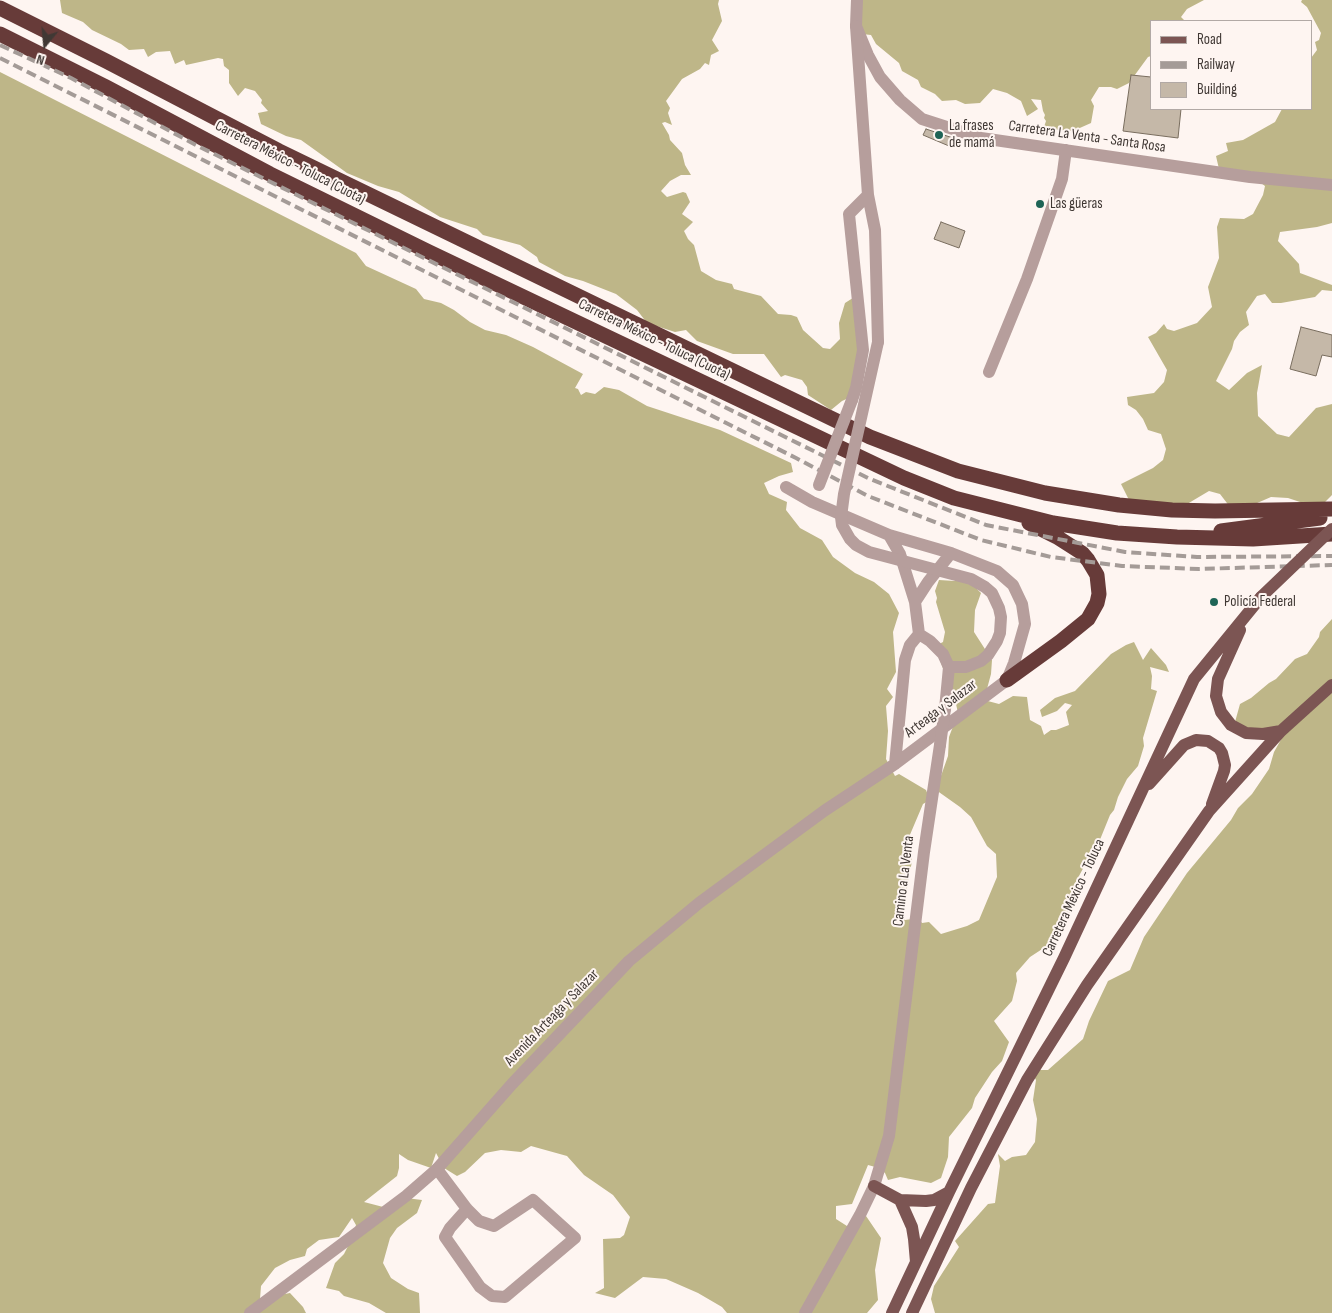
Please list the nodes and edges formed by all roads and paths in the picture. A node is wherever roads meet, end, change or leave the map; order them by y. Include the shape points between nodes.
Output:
1 (857, 0) edge
2 (0, 8) edge
3 (856, 26) junction
4 (0, 34) edge
5 (1066, 150) junction
6 (1332, 185) edge
7 (868, 195) junction
8 (989, 372) dead end
9 (786, 486) dead end
10 (812, 502) junction
11 (1332, 509) edge
12 (1008, 512) junction
13 (1332, 517) edge
14 (1332, 529) edge
15 (1332, 534) edge
16 (889, 535) junction
17 (1180, 537) junction
18 (951, 553) junction
19 (915, 602) junction
20 (1246, 616) junction
21 (919, 634) junction
22 (949, 668) junction
23 (1007, 680) junction
24 (1332, 685) edge
25 (1281, 731) junction
26 (895, 764) junction
27 (1140, 795) junction
28 (1209, 811) junction
29 (437, 1169) junction
30 (874, 1186) junction
31 (949, 1192) junction
32 (900, 1200) junction
33 (467, 1209) junction
34 (916, 1264) junction
35 (250, 1313) edge
36 (805, 1313) edge
37 (892, 1313) edge
38 (912, 1313) edge

1 - 3 street, Carretera La Venta - Santa Rosa
2 - 11 highway, Carretera México - Toluca (Cuota) via 279,151 605,310 870,437 939,464 1045,493 1119,505 1215,511
3 - 5 street, Carretera La Venta - Santa Rosa via 880,77 922,119 981,138
3 - 7 street
4 - 12 highway, Carretera México - Toluca (Cuota) via 270,174 825,441 954,498
5 - 6 street, Carretera La Venta - Santa Rosa via 1250,177
5 - 8 street via 1062,180
7 - 10 street, bridge via 849,214 863,350 852,400
7 - 22 street, bridge via 876,230 878,342 841,508 842,525 850,539 869,552 971,579 992,593 1001,617 997,641 981,660 966,667
9 - 10 street
10 - 16 street
12 - 17 highway, Carretera México - Toluca (Cuota) via 1118,533
12 - 23 highway via 1082,553 1094,567 1099,594 1088,619
13 - 17 highway
14 - 20 main road, Carretera México - Toluca, bridge via 1261,597
15 - 17 highway, Carretera México - Toluca (Cuota) via 1253,539
16 - 18 street
16 - 19 street via 900,554
18 - 19 street
18 - 23 street via 997,571 1006,577 1018,594 1024,624
19 - 21 street
20 - 25 main road via 1218,679 1218,704 1225,719 1238,730 1254,734
20 - 27 main road, Carretera México - Toluca via 1194,679
21 - 22 street via 943,654
21 - 26 street via 910,645 905,660
22 - 30 street, Camino a La Venta, bridge via 888,1136
23 - 26 street, Arteaga y Salazar
24 - 25 main road
25 - 28 main road
26 - 29 street, Avenida Arteaga y Salazar via 706,897 629,961 512,1084
27 - 28 main road via 1184,745 1196,740 1208,741 1222,753 1225,765
27 - 31 main road, Carretera México - Toluca
28 - 38 main road via 1087,985 1027,1080
29 - 33 street
29 - 35 street, Avenida Arteaga y Salazar
30 - 32 main road
30 - 36 street, Camino a La Venta
31 - 32 main road via 934,1200
31 - 34 main road, Carretera México - Toluca
32 - 34 main road via 912,1227
33 - 33 street via 479,1221 494,1226 533,1200 575,1238 505,1297 492,1296 480,1287 445,1237
34 - 37 main road, Carretera México - Toluca

